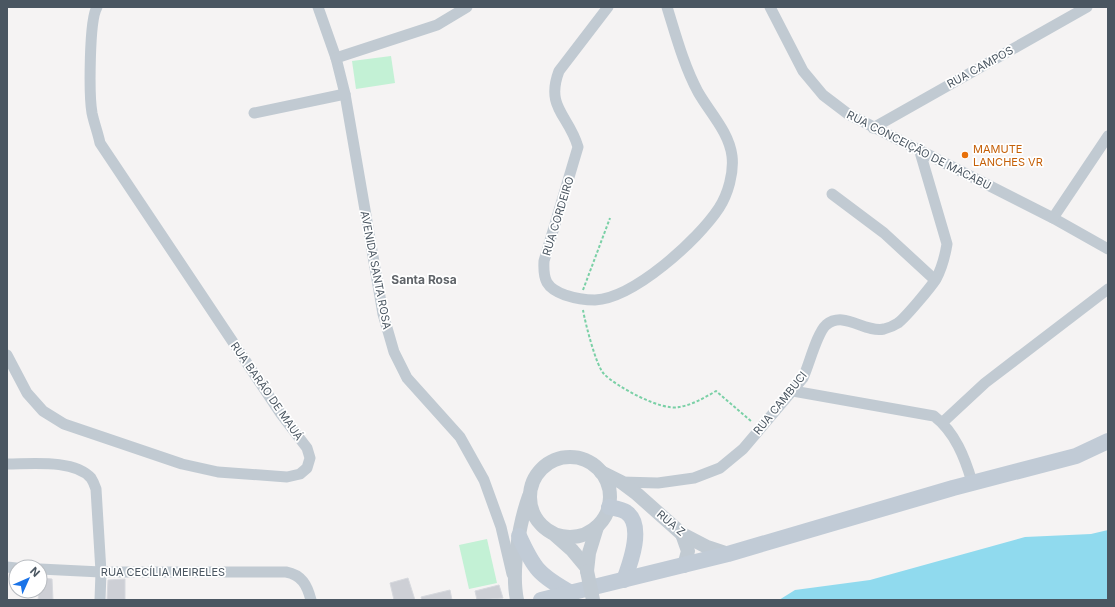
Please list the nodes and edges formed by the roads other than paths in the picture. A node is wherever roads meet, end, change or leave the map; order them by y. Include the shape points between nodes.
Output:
1 (97, 7) edge
2 (318, 7) edge
3 (608, 7) edge
4 (667, 7) edge
5 (1087, 7) edge
6 (461, 9) edge
7 (774, 9) edge
8 (336, 58) junction
9 (345, 94) junction
10 (254, 113) dead end
11 (873, 128) junction
12 (1108, 136) edge
13 (920, 152) junction
14 (832, 194) dead end
15 (1054, 218) junction
16 (1108, 249) edge
17 (935, 280) junction
18 (1108, 288) edge
19 (7, 355) edge
20 (792, 391) junction
21 (943, 422) junction
22 (1108, 441) edge
23 (7, 464) edge
24 (600, 472) junction
25 (621, 482) junction
26 (972, 482) junction
27 (530, 493) junction
28 (608, 507) junction
29 (597, 527) junction
30 (555, 534) junction
31 (682, 534) junction
32 (519, 536) junction
33 (728, 554) junction
34 (684, 566) junction
35 (48, 569) edge
36 (587, 570) junction
37 (101, 572) junction
38 (624, 580) junction
39 (571, 593) junction
40 (516, 595) edge
41 (100, 600) edge
42 (311, 600) edge
43 (541, 600) edge
44 (593, 600) edge

1 - 19 street, RUA BARÃO DE MAUÁ via 91,37 92,112 100,143 281,414 307,448 310,458 307,468 300,474 287,477 218,472 182,464 64,424 43,411 27,393
2 - 8 street, AVENIDA SANTA ROSA
3 - 4 street, RUA CORDEIRO via 559,71 554,83 554,97 575,136 578,147 544,261 543,276 548,286 580,299 596,300 617,294 662,268 690,242 719,208 731,179 732,156 725,134 699,93 686,65
5 - 11 street, RUA CAMPOS
6 - 8 street via 437,25
7 - 11 street, RUA CONCEIÇÃO DE MACABU via 803,71 823,95 848,114
8 - 9 street, AVENIDA SANTA ROSA
9 - 10 street
9 - 40 street, AVENIDA SANTA ROSA via 383,314 394,352 407,378 460,437 484,480 501,527
11 - 13 street, RUA CONCEIÇÃO DE MACABU
12 - 15 street
13 - 15 street, RUA CONCEIÇÃO DE MACABU
13 - 17 street, RUA CAMBUCI via 947,244 945,258
14 - 17 street via 884,233
15 - 16 street, RUA CONCEIÇÃO DE MACABU
17 - 20 street, RUA CAMBUCI via 898,322 884,329 869,328 846,320 835,320 826,326 820,334 803,378
18 - 21 street via 985,383
20 - 21 street via 921,413 934,416
20 - 25 street, RUA CAMBUCI via 744,449 720,468 694,478 658,483
21 - 26 street via 959,447
22 - 26 main road via 1076,456
23 - 37 street via 64,465 81,470 91,478 96,489
24 - 25 street, RUA Z
24 - 27 street via 590,463 578,458 558,459 541,469 533,480
24 - 28 street via 609,489
25 - 31 street, RUA Z
26 - 33 main road
27 - 30 street via 530,506 536,518 544,528
27 - 32 street
28 - 29 street
28 - 38 main road via 628,513 635,530 632,558
29 - 30 street via 577,537
29 - 36 street
30 - 36 street via 572,550
31 - 33 street, RUA Z
31 - 34 street via 688,551
32 - 39 main road via 538,571
32 - 40 street
33 - 34 main road
34 - 38 main road
35 - 37 street, RUA CECÍLIA MEIRELES
36 - 44 street, bridge
37 - 41 street
37 - 42 street, RUA CECÍLIA MEIRELES via 286,572 299,576
38 - 39 main road
39 - 43 main road

